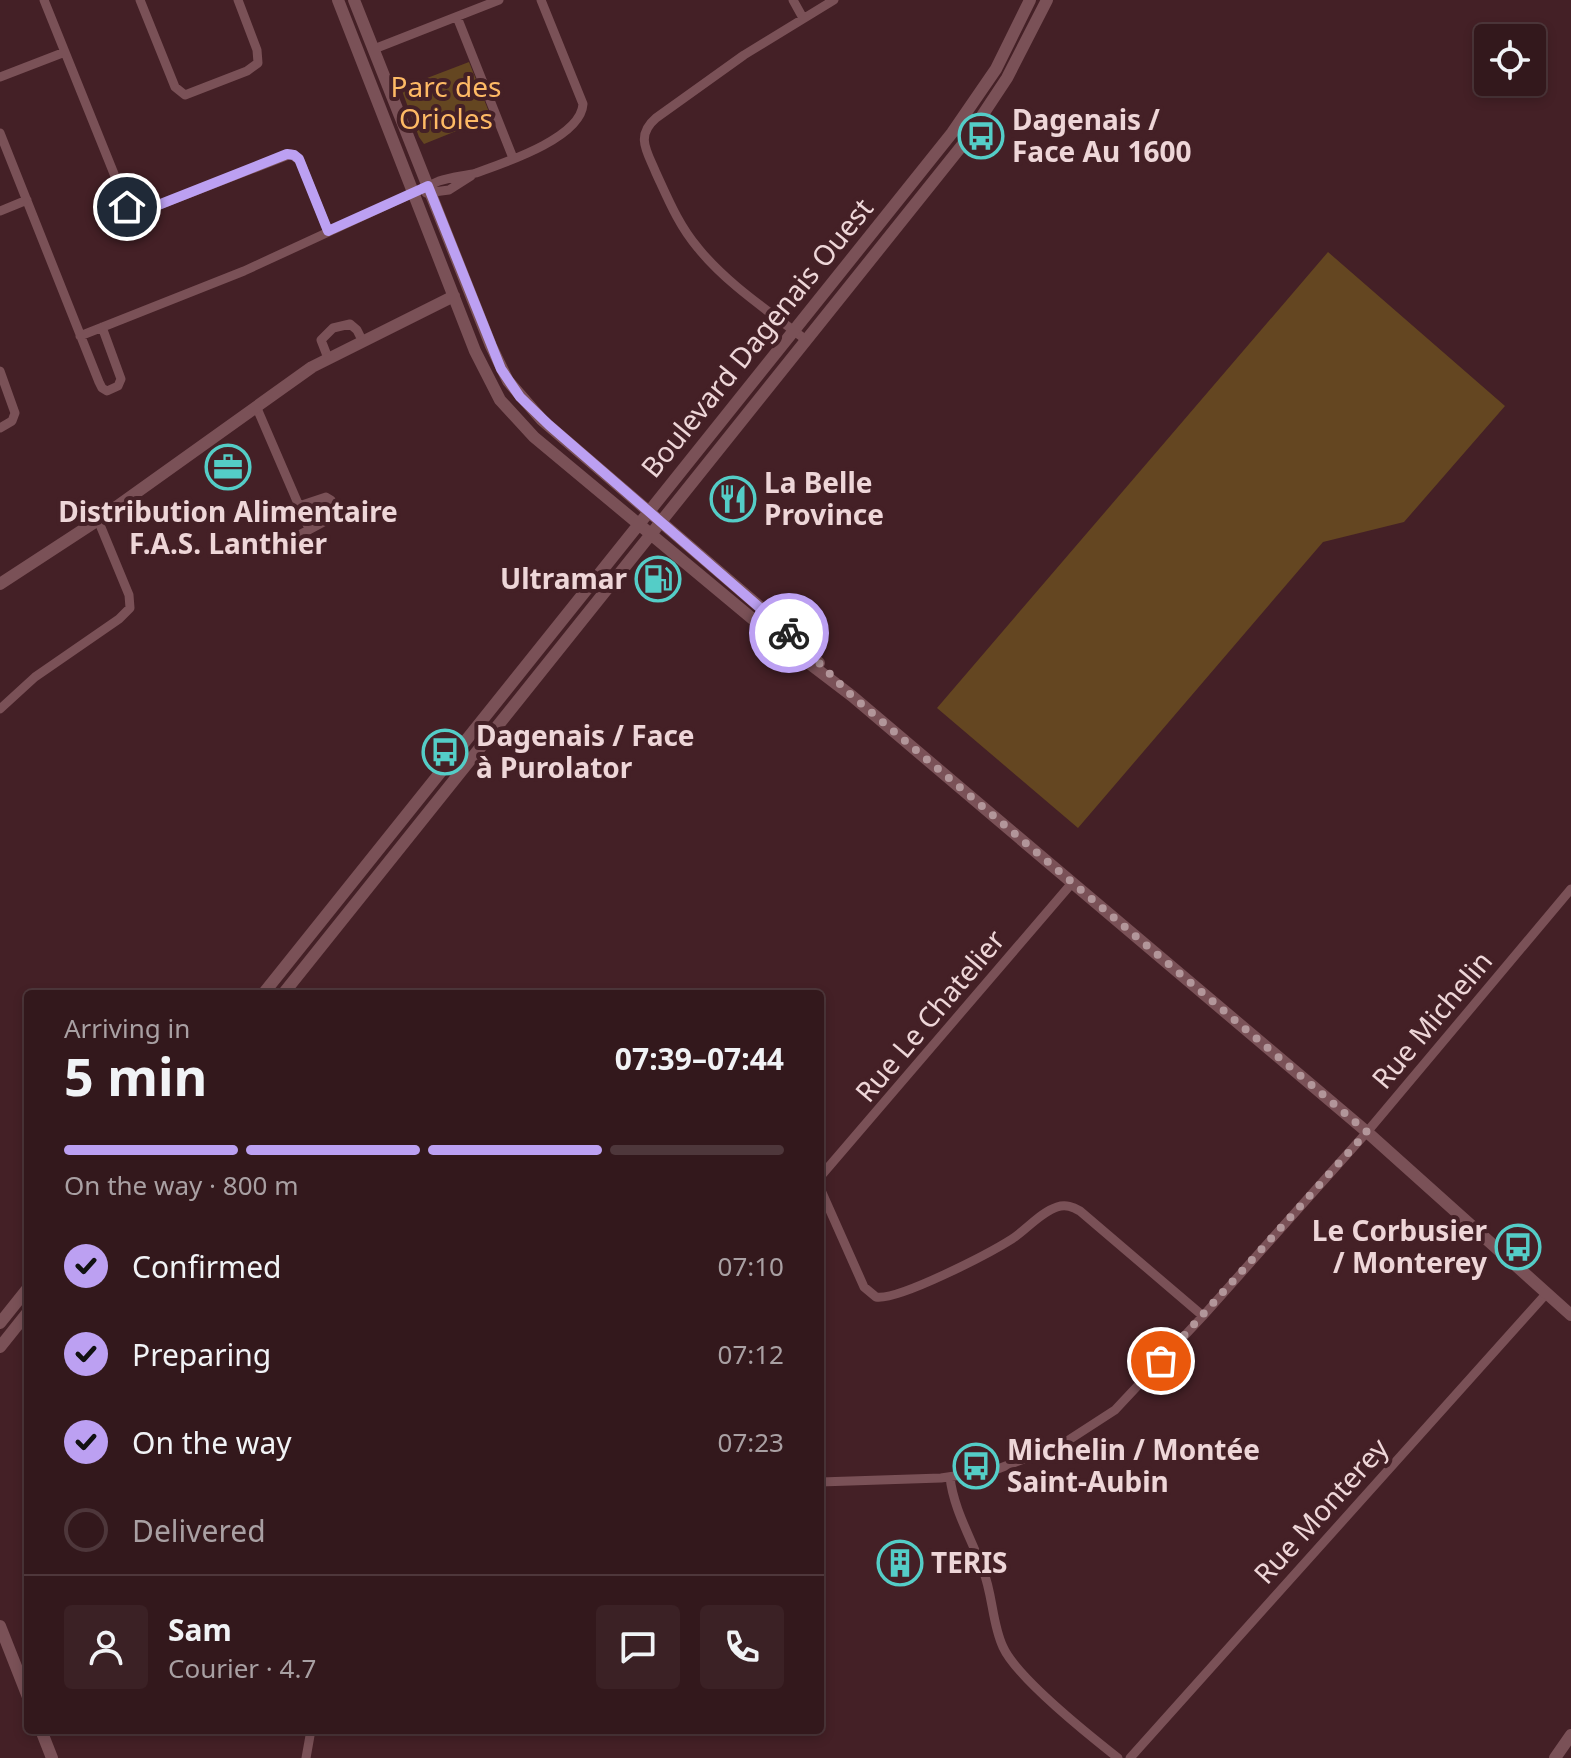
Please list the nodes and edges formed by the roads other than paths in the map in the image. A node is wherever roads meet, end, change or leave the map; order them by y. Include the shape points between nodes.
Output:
1 (44, 0) edge
2 (140, 0) edge
3 (238, 0) edge
4 (338, 0) edge
5 (354, 0) edge
6 (499, 0) edge
7 (541, 0) edge
8 (793, 0) edge
9 (834, 0) edge
10 (1030, 0) edge
11 (1047, 0) edge
12 (457, 17) junction
13 (803, 18) junction
14 (374, 49) junction
15 (65, 52) junction
16 (0, 77) edge
17 (0, 133) edge
18 (513, 158) junction
19 (430, 190) junction
20 (415, 193) junction
21 (27, 200) junction
22 (0, 211) edge
23 (328, 231) junction
24 (454, 296) junction
25 (102, 327) junction
26 (794, 330) junction
27 (80, 336) junction
28 (362, 340) junction
29 (806, 340) junction
30 (328, 358) junction
31 (0, 371) edge
32 (256, 406) junction
33 (0, 428) edge
34 (299, 506) junction
35 (650, 511) junction
36 (98, 520) junction
37 (660, 522) junction
38 (639, 524) junction
39 (309, 529) junction
40 (651, 533) junction
41 (273, 549) dead end
42 (0, 584) edge
43 (852, 696) junction
44 (0, 709) edge
45 (1072, 883) junction
46 (1571, 889) edge
47 (266, 990) edge
48 (286, 990) edge
49 (1367, 1132) junction
50 (824, 1172) edge
51 (824, 1197) edge
52 (24, 1293) edge
53 (1546, 1294) junction
54 (1571, 1315) edge
55 (1203, 1316) junction
56 (24, 1317) edge
57 (0, 1323) edge
58 (0, 1347) edge
59 (950, 1477) junction
60 (824, 1482) edge
61 (0, 1626) edge
62 (24, 1687) edge
63 (43, 1734) edge
64 (310, 1734) edge
65 (1571, 1735) edge
66 (52, 1758) edge
67 (306, 1758) edge
68 (1118, 1758) edge
69 (1130, 1758) edge
70 (1555, 1758) edge

1 - 15 street
2 - 3 street via 175,87 188,95 258,63
4 - 20 street
5 - 14 street
6 - 12 street
7 - 18 street via 583,107 550,143
8 - 13 street
9 - 13 street
10 - 26 street, Boulevard Dagenais Ouest via 963,119
11 - 29 street, Boulevard Dagenais Ouest via 1016,64 979,121
12 - 14 street
12 - 18 street
13 - 26 street via 656,118 643,136 670,205 698,249
14 - 19 street
15 - 16 street
15 - 23 street via 129,211 141,212 291,154 299,159
17 - 21 street
18 - 19 street via 474,173 449,190
19 - 20 street
19 - 35 street via 508,381 542,420
20 - 23 street
20 - 24 street
21 - 22 street
21 - 27 street
23 - 25 street
24 - 28 street
24 - 38 street via 485,373 512,416
25 - 27 street
25 - 27 street via 121,379 110,390 102,388
26 - 29 street
26 - 35 street, Boulevard Dagenais Ouest
28 - 30 street
28 - 30 street via 350,324 333,328 321,339
29 - 37 street, Boulevard Dagenais Ouest
30 - 32 street
31 - 33 street via 15,413
32 - 34 street
32 - 36 street
34 - 39 street
34 - 39 street via 321,497 331,500 333,516
35 - 37 street
35 - 38 street, Boulevard Dagenais Ouest
36 - 42 street
36 - 44 street via 130,608
37 - 40 street, Boulevard Dagenais Ouest
37 - 43 street via 781,625
38 - 40 street
38 - 47 street, Boulevard Dagenais Ouest
39 - 41 street
40 - 43 street
40 - 48 street, Boulevard Dagenais Ouest
43 - 45 street
45 - 49 street
45 - 50 street, Rue Le Chatelier
46 - 49 street, Rue Michelin
49 - 53 street
49 - 55 street, Rue Michelin
51 - 55 street via 864,1287 875,1296 893,1296 980,1257 1052,1209 1068,1206
52 - 57 street
53 - 54 street
53 - 69 street, Rue Monterey
55 - 59 street, Rue Michelin via 1129,1397 1083,1433 1021,1462
56 - 58 street
59 - 60 street, Rue Michelin
59 - 68 street via 1008,1656
61 - 62 street
63 - 66 street
64 - 67 street
65 - 70 street

